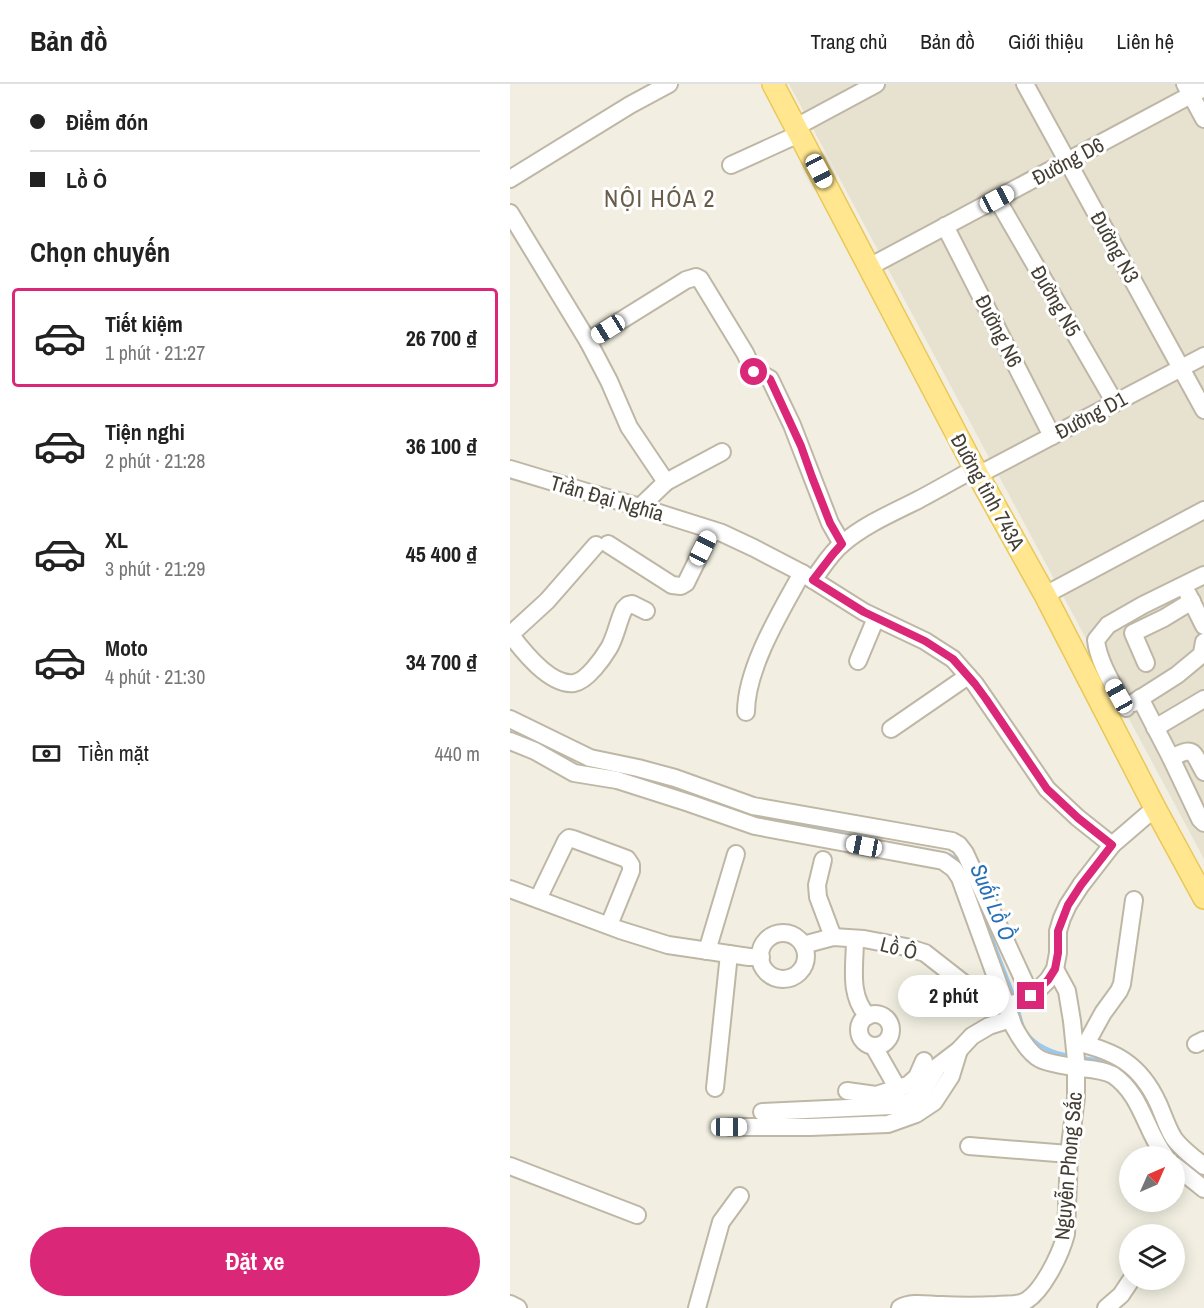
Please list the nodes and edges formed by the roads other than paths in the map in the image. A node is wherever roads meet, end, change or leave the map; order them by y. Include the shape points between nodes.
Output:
1 (669, 84) edge
2 (773, 84) edge
3 (876, 84) edge
4 (1026, 84) edge
5 (1193, 89) edge
6 (1204, 119) edge
7 (798, 131) junction
8 (1067, 161) junction
9 (731, 165) dead end
10 (510, 179) edge
11 (997, 199) junction
12 (510, 213) edge
13 (945, 226) junction
14 (869, 267) junction
15 (588, 341) junction
16 (1204, 356) edge
17 (1181, 368) junction
18 (1115, 402) junction
19 (1204, 410) edge
20 (1052, 436) junction
21 (722, 452) dead end
22 (510, 469) edge
23 (976, 472) junction
24 (666, 482) junction
25 (639, 507) junction
26 (1204, 510) edge
27 (712, 530) junction
28 (842, 544) junction
29 (1204, 575) edge
30 (808, 577) junction
31 (1183, 585) junction
32 (1045, 595) junction
33 (1192, 601) junction
34 (646, 611) dead end
35 (1126, 615) junction
36 (876, 618) junction
37 (1204, 626) edge
38 (1133, 633) junction
39 (510, 634) edge
40 (1204, 642) edge
41 (858, 661) dead end
42 (1146, 663) dead end
43 (968, 676) junction
44 (1204, 699) edge
45 (1125, 708) junction
46 (746, 712) dead end
47 (510, 719) edge
48 (1155, 728) junction
49 (891, 729) dead end
50 (510, 741) edge
51 (1171, 758) junction
52 (1204, 772) edge
53 (1155, 808) junction
54 (1204, 824) edge
55 (1112, 845) junction
56 (736, 854) dead end
57 (823, 860) dead end
58 (510, 889) edge
59 (1204, 898) edge
60 (538, 899) junction
61 (1134, 900) dead end
62 (609, 925) junction
63 (833, 937) junction
64 (855, 939) junction
65 (803, 945) junction
66 (707, 951) junction
67 (729, 954) junction
68 (761, 957) junction
69 (1055, 969) junction
70 (1017, 1005) junction
71 (959, 1050) junction
72 (1078, 1052) junction
73 (924, 1061) dead end
74 (903, 1087) junction
75 (715, 1088) dead end
76 (847, 1091) dead end
77 (1150, 1106) junction
78 (762, 1112) dead end
79 (729, 1127) dead end
80 (969, 1146) dead end
81 (1158, 1146) edge
82 (1070, 1154) junction
83 (510, 1166) edge
84 (1204, 1166) edge
85 (1185, 1174) edge
86 (1204, 1189) edge
87 (740, 1196) dead end
88 (637, 1215) dead end
89 (1125, 1290) edge
90 (510, 1304) edge
91 (1024, 1305) edge
92 (518, 1308) edge
93 (697, 1308) edge
94 (900, 1308) edge
95 (1106, 1308) edge

1 - 10 street
2 - 7 main road, Đường tỉnh 743A
3 - 7 street
4 - 8 street, Đường N3
5 - 6 street
5 - 8 street, Đường D6
7 - 9 street
7 - 14 main road, Đường tỉnh 743A
8 - 11 street, Đường D6
8 - 17 street, Đường N3
11 - 13 street, Đường D6
11 - 18 street, Đường N5
12 - 15 street
13 - 14 street, Đường D6
13 - 20 street, Đường N6
14 - 23 main road, Đường tỉnh 743A
15 - 24 street via 628,427
15 - 28 street via 686,280 700,279 754,372 770,379
16 - 17 street, Đường D1
17 - 18 street, Đường D1
17 - 19 street, Đường N3
18 - 20 street, Đường D1
20 - 23 street, Đường D1
21 - 24 street
22 - 25 street, Trần Đại Nghĩa
23 - 28 street via 887,514
23 - 32 main road, Đường tỉnh 743A
24 - 25 street
25 - 27 street, Trần Đại Nghĩa
26 - 32 street
27 - 30 street, Trần Đại Nghĩa
27 - 39 street via 681,586 672,585 602,544
28 - 30 street
29 - 31 street
30 - 36 street, Trần Đại Nghĩa
30 - 46 street via 781,612 755,667 748,685
31 - 33 street
31 - 35 street
32 - 45 main road, Đường tỉnh 743A
33 - 37 street
33 - 38 street
34 - 39 street via 632,604 624,609 609,647 584,678 574,683 543,670
35 - 38 street
35 - 45 street via 1108,625 1096,640
36 - 41 street
36 - 43 street, Trần Đại Nghĩa via 925,641 953,659
38 - 42 street
40 - 45 street via 1200,656
43 - 49 street
43 - 55 street, Trần Đại Nghĩa via 1047,789
44 - 48 street
45 - 48 street
45 - 53 main road, Đường tỉnh 743A
47 - 70 street via 590,758 675,778 753,806 952,841 965,853
48 - 51 street
50 - 70 street via 574,773 616,780 755,826 943,861 960,878
51 - 52 street via 1190,751
51 - 54 street
53 - 55 street
53 - 59 main road, Đường tỉnh 743A
55 - 69 street via 1068,905 1058,931
56 - 66 street
57 - 63 street via 818,897
58 - 60 street
60 - 62 street
60 - 62 street via 566,841 573,839 627,859 631,865
61 - 72 street via 1122,984
62 - 66 street via 668,945
63 - 64 street, Lồ Ô
63 - 65 street, Lồ Ô
64 - 70 street, Lồ Ô via 925,953 988,1003
64 - 74 street via 858,1003 868,1016 876,1014 889,1023 889,1039 879,1046
65 - 68 street via 789,934 774,935 763,945
65 - 68 street via 805,963 789,978 774,977 763,967
66 - 67 street
67 - 68 street
67 - 75 street
69 - 70 street via 1048,980
69 - 72 street, Nguyễn Phong Sắc via 1067,991
70 - 71 street via 972,1036
70 - 72 street via 1022,1042 1040,1059
71 - 78 street via 938,1066 922,1092 911,1101 892,1106
71 - 79 street via 951,1076 934,1102 916,1114 888,1124
72 - 77 street via 1095,1070 1111,1074
72 - 77 street via 1099,1047 1134,1068 1149,1085
72 - 82 street, Nguyễn Phong Sắc
73 - 74 street via 916,1077
74 - 76 street via 876,1095
77 - 81 street via 1151,1135
77 - 84 street via 1174,1139
80 - 82 street
82 - 91 street, Nguyễn Phong Sắc via 1063,1246 1048,1275
83 - 88 street
85 - 86 street
87 - 93 street via 721,1222
89 - 95 street
90 - 92 street
91 - 94 street, Nguyễn Phong Sắc via 911,1304

